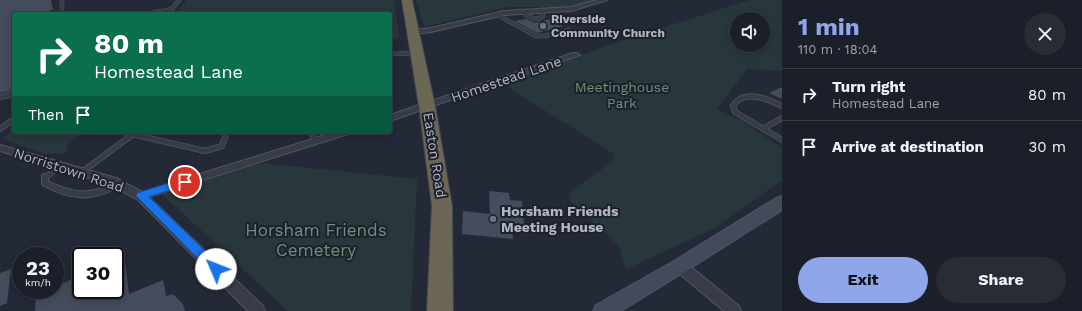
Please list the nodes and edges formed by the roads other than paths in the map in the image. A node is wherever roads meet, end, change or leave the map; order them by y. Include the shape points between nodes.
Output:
1 (62, 0) edge
2 (179, 0) edge
3 (406, 0) edge
4 (604, 0) edge
5 (172, 9) junction
6 (62, 12) edge
7 (158, 12) edge
8 (170, 12) edge
9 (496, 14) junction
10 (569, 30) dead end
11 (413, 32) junction
12 (417, 53) junction
13 (392, 54) edge
14 (576, 55) dead end
15 (12, 94) edge
16 (0, 97) edge
17 (427, 106) junction
18 (782, 106) edge
19 (392, 117) edge
20 (782, 118) edge
21 (12, 120) edge
22 (764, 128) junction
23 (0, 129) edge
24 (782, 133) edge
25 (129, 134) edge
26 (226, 134) edge
27 (311, 134) edge
28 (339, 134) edge
29 (132, 135) junction
30 (776, 136) junction
31 (782, 140) edge
32 (316, 141) junction
33 (0, 148) edge
34 (60, 166) junction
35 (82, 172) junction
36 (118, 184) junction
37 (141, 196) junction
38 (779, 207) edge
39 (680, 266) junction
40 (258, 311) edge
41 (440, 311) edge
42 (603, 311) edge
43 (734, 311) edge

1 - 6 lane
2 - 5 lane
3 - 11 highway, Easton Road
4 - 9 street via 571,9
5 - 7 lane
5 - 8 lane
9 - 10 lane via 536,36
9 - 11 street via 432,30
11 - 12 highway, Easton Road
12 - 13 lane
12 - 17 highway, Easton Road
14 - 17 street, Homestead Lane
15 - 16 lane
17 - 19 street, Homestead Lane
17 - 41 highway, Easton Road via 442,206
18 - 22 lane via 754,96 734,102 735,112
20 - 22 lane
21 - 23 lane
22 - 30 lane
24 - 30 lane
25 - 29 lane
26 - 29 lane via 222,146 205,150
27 - 32 lane
28 - 32 street
29 - 35 lane
30 - 31 lane
32 - 37 street
33 - 34 street, Norristown Road
34 - 35 street, Norristown Road
34 - 36 lane via 45,177 45,182 71,194 109,189
35 - 36 street, Norristown Road
36 - 37 street, Norristown Road
37 - 40 street, Norristown Road
38 - 39 street
39 - 42 street
39 - 43 street

